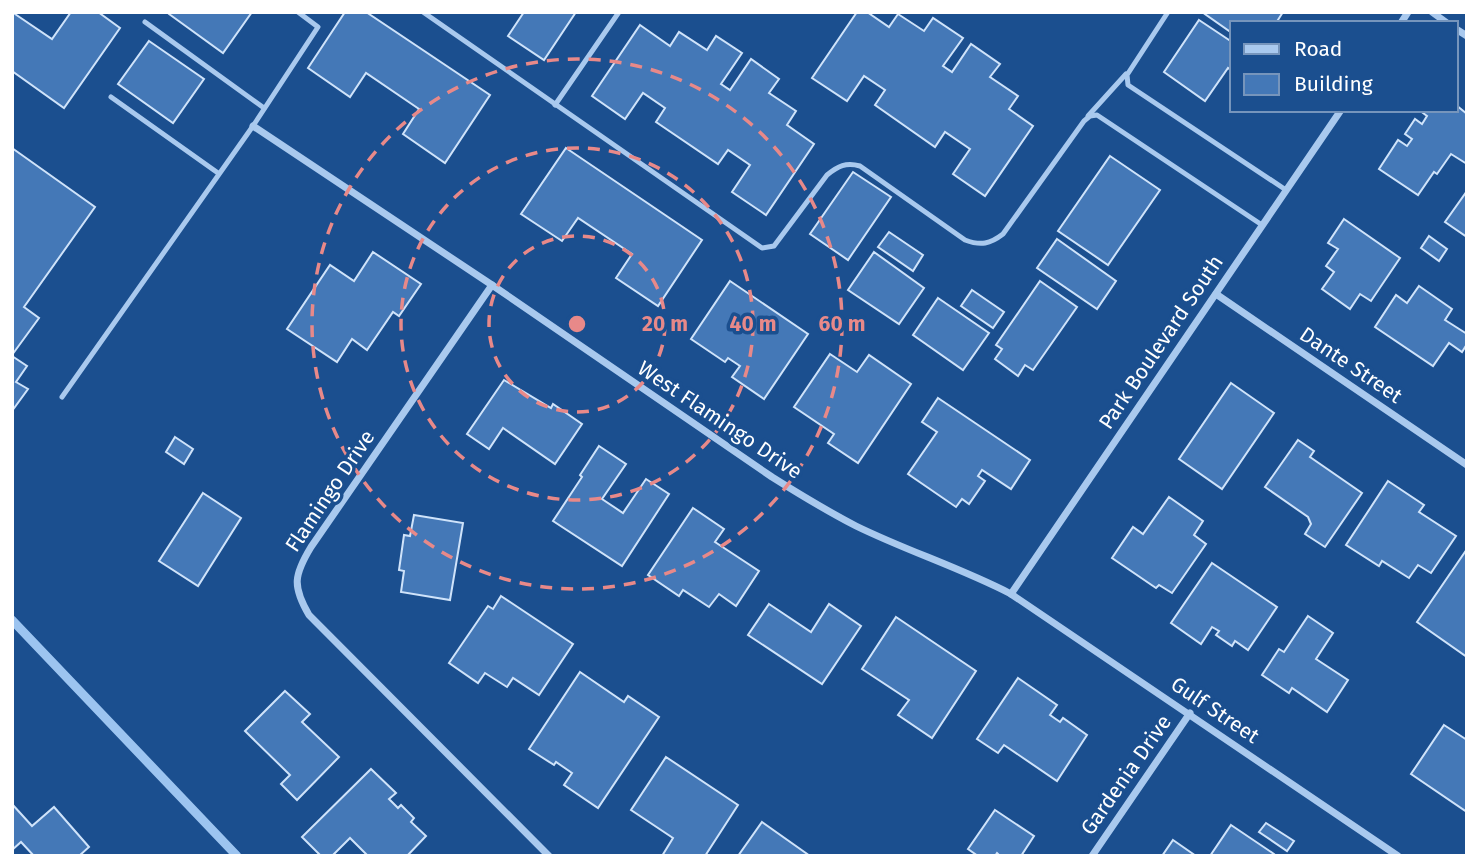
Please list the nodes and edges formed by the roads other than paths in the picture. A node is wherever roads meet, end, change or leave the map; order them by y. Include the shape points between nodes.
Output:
1 (298, 12) edge
2 (424, 12) edge
3 (619, 12) edge
4 (1168, 12) edge
5 (145, 22) dead end
6 (1130, 69) junction
7 (111, 97) dead end
8 (555, 104) junction
9 (264, 108) junction
10 (1340, 112) edge
11 (1084, 121) junction
12 (253, 126) junction
13 (218, 173) junction
14 (1286, 190) junction
15 (1262, 225) junction
16 (492, 285) junction
17 (1216, 294) junction
18 (62, 397) dead end
19 (1467, 465) edge
20 (1011, 594) junction
21 (1190, 713) junction
22 (549, 856) edge
23 (1092, 856) edge
24 (1398, 856) edge

1 - 9 lane via 318,27
2 - 8 lane
3 - 8 lane
4 - 6 lane
5 - 9 lane
6 - 11 lane
6 - 14 lane via 1126,77 1133,90
7 - 13 lane
8 - 11 lane via 761,248 774,246 827,175 852,163 965,240 978,245 992,243
9 - 12 lane
10 - 14 street, Park Boulevard South
11 - 15 lane via 1093,115 1103,117
12 - 13 lane
12 - 16 street, West Flamingo Drive
13 - 18 lane
14 - 15 street, Park Boulevard South
15 - 17 street, Park Boulevard South
16 - 20 street, West Flamingo Drive via 813,503
16 - 22 street, Flamingo Drive via 311,547 296,578 299,598 309,615
17 - 19 street, Dante Street
17 - 20 street, Park Boulevard South
20 - 21 street, Gulf Street
21 - 23 street, Gardenia Drive
21 - 24 street, Gulf Street

